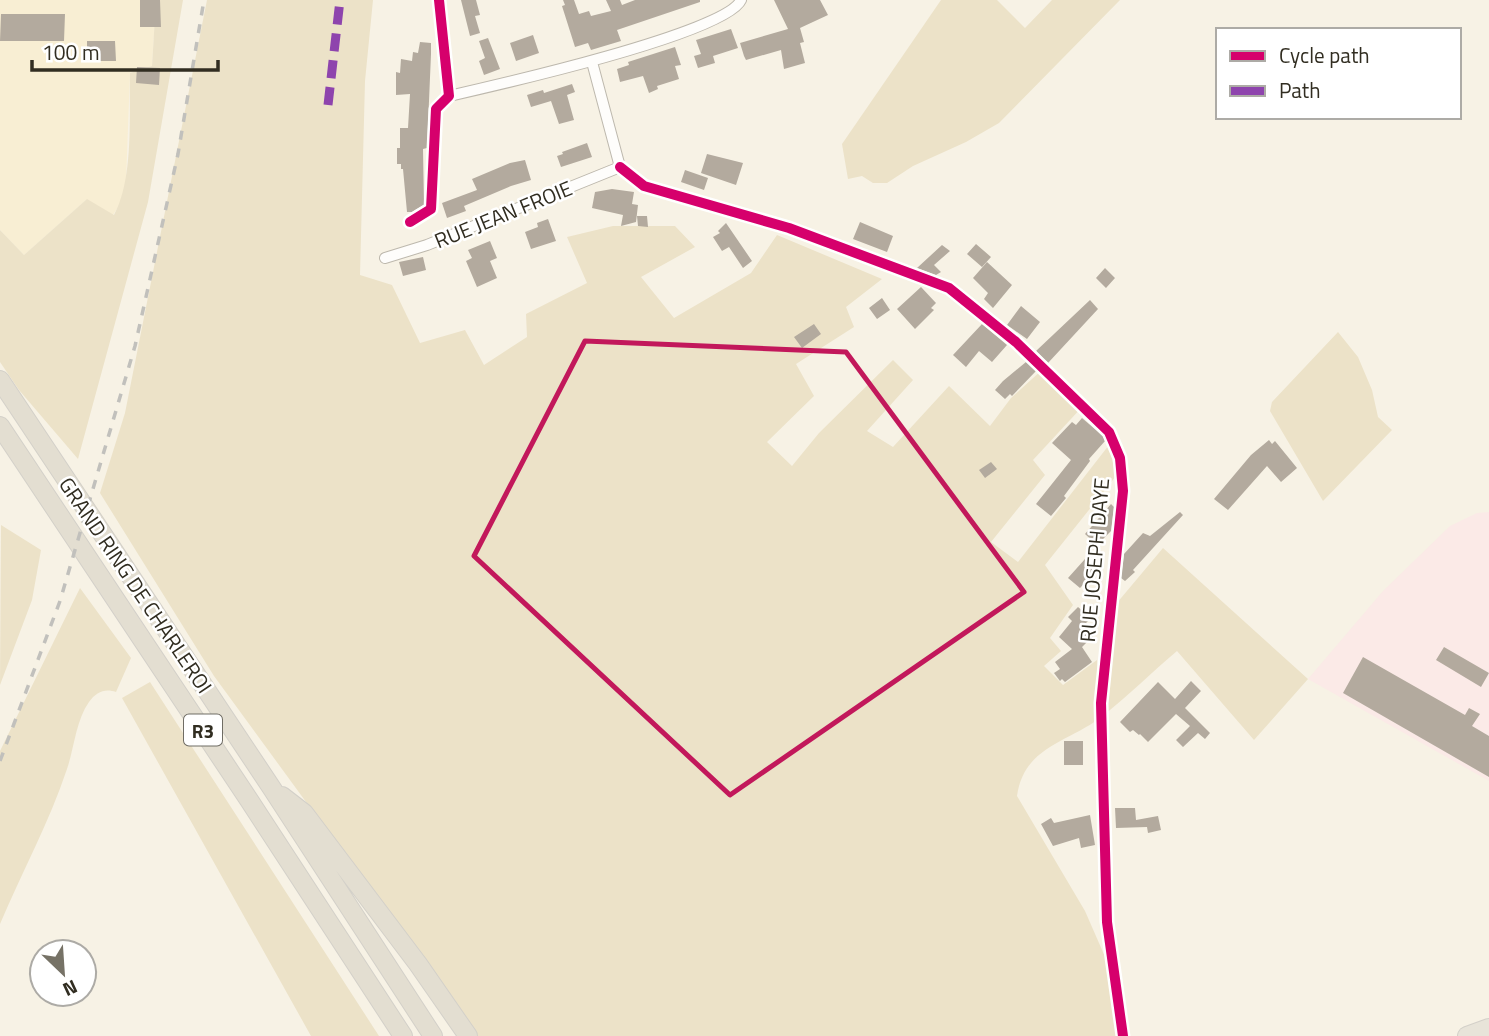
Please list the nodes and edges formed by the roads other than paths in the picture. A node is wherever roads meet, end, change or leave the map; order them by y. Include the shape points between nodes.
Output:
1 (439, 0) edge
2 (741, 0) edge
3 (592, 62) junction
4 (449, 96) junction
5 (620, 167) junction
6 (410, 222) dead end
7 (385, 258) dead end
8 (0, 380) edge
9 (0, 426) edge
10 (271, 788) junction
11 (1489, 1028) edge
12 (403, 1036) edge
13 (433, 1036) edge
14 (468, 1036) edge
15 (1123, 1036) edge
16 (1467, 1036) edge

1 - 4 street
2 - 3 street via 725,16
3 - 4 street
3 - 5 street
4 - 6 street via 436,109 431,209
5 - 7 street, RUE JEAN FROIE
5 - 15 street, RUE JOSEPH DAYE via 644,186 789,228 949,288 1016,342 1109,432 1120,458 1123,491 1101,703 1107,922
8 - 10 highway, GRAND RING DE CHARLEROI / R3
9 - 12 highway, GRAND RING DE CHARLEROI / R3
10 - 13 highway, GRAND RING DE CHARLEROI / R3
10 - 14 highway via 304,813
11 - 16 highway

